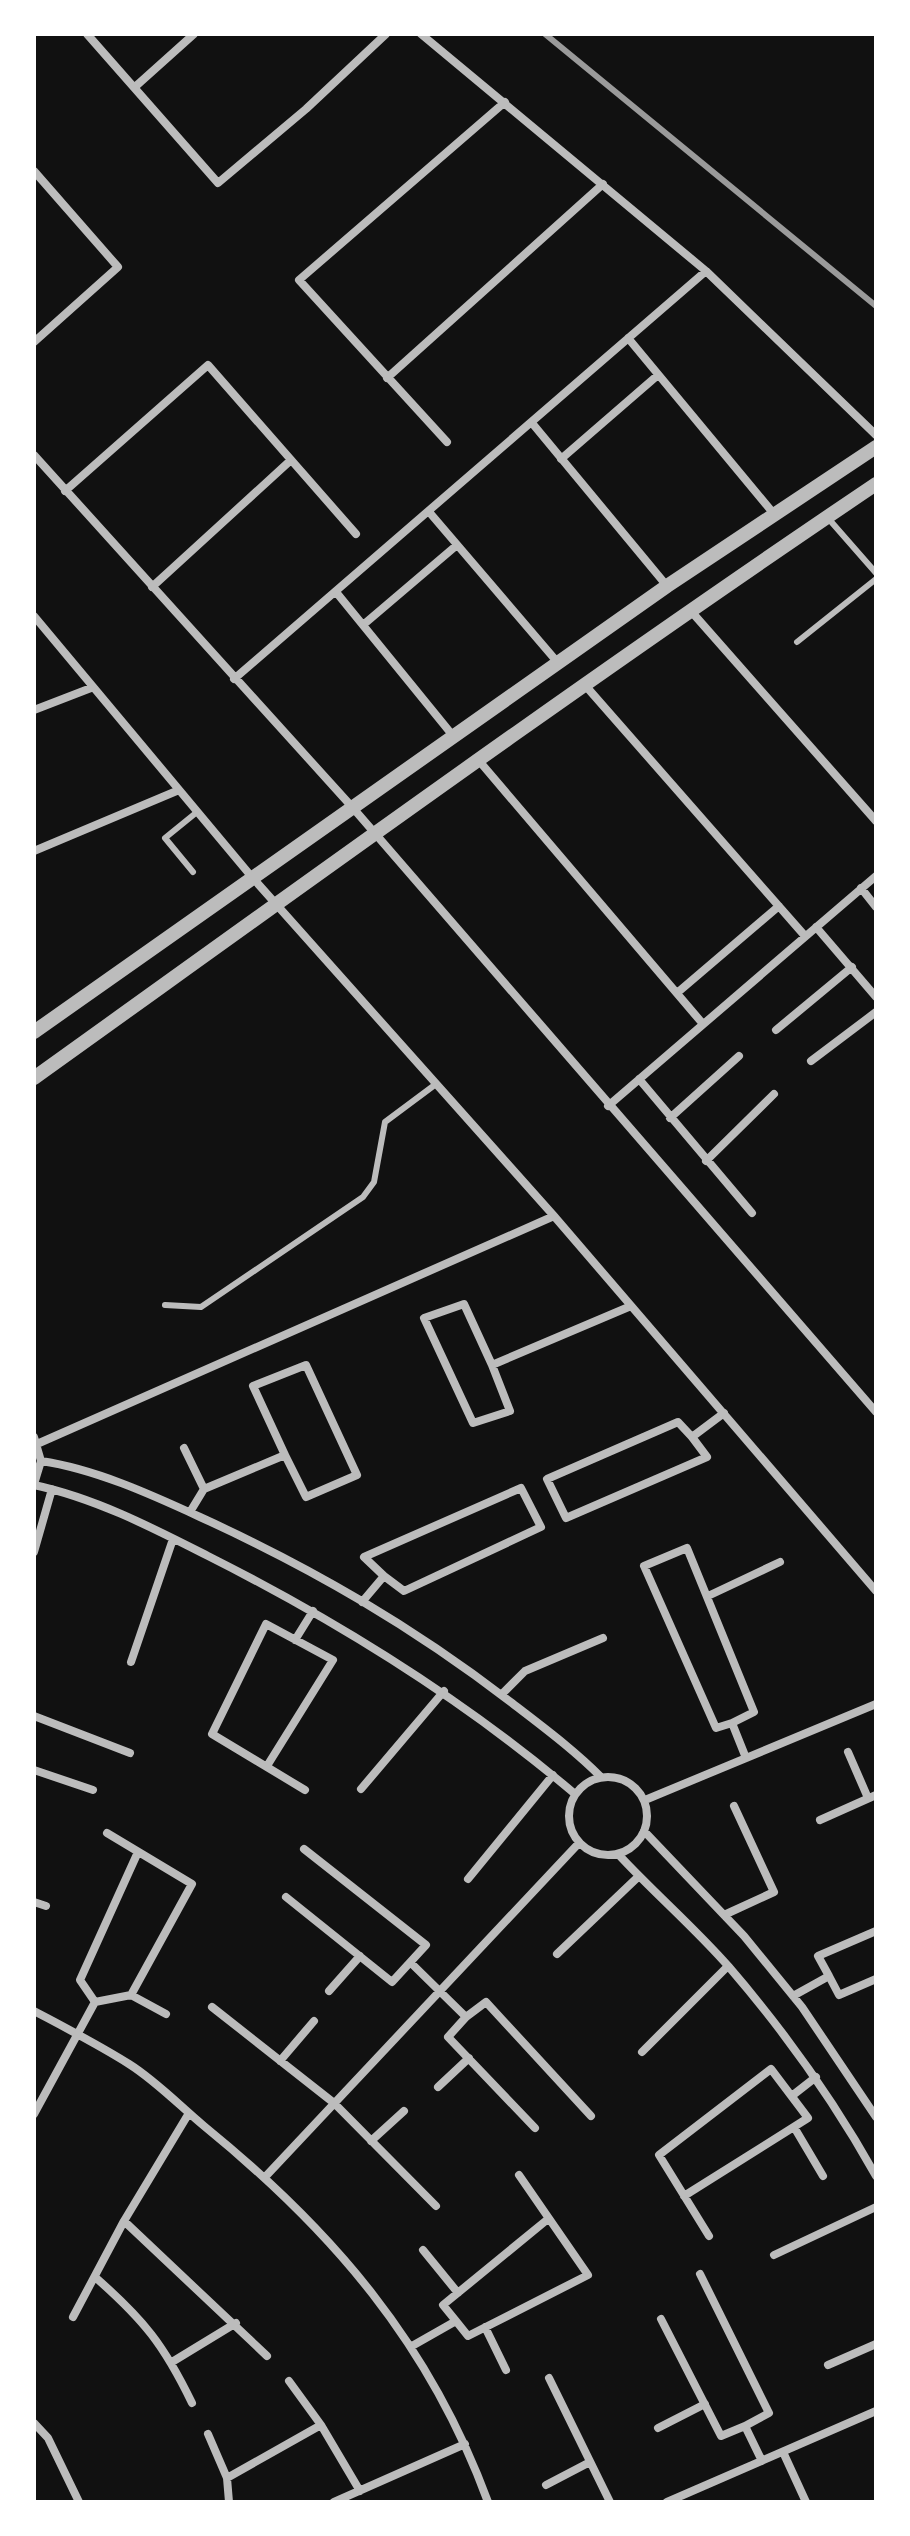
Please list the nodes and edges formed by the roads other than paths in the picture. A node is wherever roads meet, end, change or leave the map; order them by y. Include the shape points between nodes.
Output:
1 (87, 34) edge
2 (194, 34) edge
3 (386, 34) edge
4 (421, 34) edge
5 (136, 86) junction
6 (505, 102) junction
7 (35, 174) edge
8 (603, 184) junction
9 (706, 271) junction
10 (628, 338) junction
11 (34, 342) edge
12 (658, 375) junction
13 (387, 378) junction
14 (532, 423) junction
15 (876, 435) edge
16 (447, 442) dead end
17 (876, 447) edge
18 (34, 455) edge
19 (561, 459) junction
20 (291, 460) junction
21 (876, 484) edge
22 (65, 491) junction
23 (430, 513) junction
24 (774, 514) junction
25 (827, 517) junction
26 (356, 534) dead end
27 (457, 545) junction
28 (876, 573) edge
29 (876, 579) edge
30 (667, 586) junction
31 (152, 587) junction
32 (336, 592) junction
33 (690, 610) junction
34 (34, 616) edge
35 (363, 625) junction
36 (797, 642) dead end
37 (559, 664) junction
38 (234, 679) junction
39 (584, 683) junction
40 (91, 688) junction
41 (34, 710) edge
42 (455, 739) junction
43 (480, 762) junction
44 (179, 790) junction
45 (353, 808) junction
46 (197, 812) junction
47 (876, 821) edge
48 (375, 836) junction
49 (34, 851) edge
50 (193, 872) dead end
51 (251, 876) junction
52 (876, 876) edge
53 (861, 888) junction
54 (277, 904) junction
55 (779, 906) junction
56 (876, 907) edge
57 (816, 927) junction
58 (805, 936) junction
59 (852, 967) junction
60 (677, 993) junction
61 (876, 997) edge
62 (876, 1012) edge
63 (703, 1024) junction
64 (776, 1030) dead end
65 (34, 1032) edge
66 (739, 1056) dead end
67 (811, 1061) dead end
68 (34, 1078) edge
69 (639, 1079) junction
70 (436, 1084) junction
71 (774, 1094) dead end
72 (608, 1106) junction
73 (670, 1118) junction
74 (706, 1161) junction
75 (752, 1213) dead end
76 (554, 1216) junction
77 (165, 1305) dead end
78 (631, 1306) junction
79 (492, 1365) junction
80 (876, 1412) edge
81 (724, 1413) junction
82 (692, 1437) junction
83 (36, 1440) edge
84 (184, 1448) dead end
85 (285, 1455) junction
86 (41, 1461) junction
87 (34, 1484) edge
88 (52, 1489) junction
89 (204, 1489) junction
90 (190, 1512) junction
91 (173, 1539) junction
92 (34, 1552) edge
93 (780, 1562) dead end
94 (384, 1576) junction
95 (876, 1591) edge
96 (708, 1596) junction
97 (362, 1602) junction
98 (313, 1611) junction
99 (603, 1638) dead end
100 (295, 1640) junction
101 (131, 1662) dead end
102 (444, 1691) junction
103 (501, 1695) junction
104 (876, 1704) edge
105 (34, 1716) edge
106 (732, 1723) junction
107 (848, 1752) dead end
108 (130, 1753) dead end
109 (746, 1758) junction
110 (267, 1766) junction
111 (34, 1770) edge
112 (553, 1775) junction
113 (601, 1777) junction
114 (361, 1789) dead end
115 (93, 1790) dead end
116 (305, 1790) dead end
117 (575, 1794) junction
118 (872, 1797) edge
119 (645, 1800) junction
120 (734, 1806) dead end
121 (820, 1820) dead end
122 (644, 1831) junction
123 (107, 1833) dead end
124 (579, 1843) junction
125 (304, 1849) dead end
126 (138, 1852) junction
127 (618, 1854) junction
128 (639, 1876) junction
129 (468, 1879) dead end
130 (286, 1897) dead end
131 (34, 1902) edge
132 (46, 1906) dead end
133 (724, 1915) junction
134 (876, 1931) edge
135 (557, 1954) dead end
136 (360, 1956) junction
137 (411, 1963) junction
138 (728, 1966) junction
139 (829, 1976) junction
140 (876, 1979) edge
141 (442, 1990) junction
142 (329, 1991) dead end
143 (131, 1995) junction
144 (793, 1996) junction
145 (95, 2002) junction
146 (212, 2007) dead end
147 (34, 2011) edge
148 (166, 2014) dead end
149 (466, 2017) junction
150 (314, 2021) dead end
151 (78, 2036) junction
152 (642, 2052) dead end
153 (469, 2058) junction
154 (280, 2061) junction
155 (816, 2077) junction
156 (438, 2087) dead end
157 (793, 2095) junction
158 (334, 2103) junction
159 (404, 2111) dead end
160 (189, 2113) junction
161 (34, 2114) edge
162 (591, 2116) dead end
163 (876, 2117) edge
164 (794, 2127) junction
165 (535, 2128) dead end
166 (371, 2141) junction
167 (519, 2175) dead end
168 (266, 2176) junction
169 (823, 2176) dead end
170 (876, 2176) edge
171 (684, 2196) junction
172 (436, 2206) dead end
173 (876, 2207) edge
174 (548, 2219) junction
175 (124, 2221) junction
176 (709, 2236) dead end
177 (423, 2250) dead end
178 (774, 2255) dead end
179 (700, 2274) dead end
180 (95, 2277) junction
181 (458, 2293) junction
182 (73, 2317) dead end
183 (661, 2319) dead end
184 (456, 2321) junction
185 (236, 2323) junction
186 (485, 2327) junction
187 (876, 2344) edge
188 (412, 2346) junction
189 (267, 2356) dead end
190 (172, 2362) junction
191 (828, 2365) dead end
192 (506, 2370) dead end
193 (549, 2378) dead end
194 (289, 2381) dead end
195 (192, 2403) dead end
196 (705, 2404) junction
197 (876, 2411) edge
198 (34, 2423) edge
199 (321, 2425) junction
200 (745, 2426) junction
201 (658, 2428) dead end
202 (208, 2434) dead end
203 (465, 2444) junction
204 (783, 2452) junction
205 (762, 2461) junction
206 (590, 2462) junction
207 (227, 2478) junction
208 (546, 2485) dead end
209 (360, 2491) junction
210 (79, 2502) edge
211 (229, 2502) edge
212 (334, 2502) edge
213 (488, 2502) edge
214 (610, 2502) edge
215 (667, 2502) edge
216 (806, 2502) edge

1 - 5 street
2 - 5 street
3 - 5 street via 218,183
4 - 6 street
6 - 8 street
6 - 13 street via 299,280
7 - 11 street via 118,267
8 - 9 street
8 - 13 street
9 - 10 street
9 - 15 street
10 - 12 street
10 - 14 street
12 - 19 street
12 - 24 street
13 - 16 street
14 - 19 street
14 - 23 street
17 - 24 street
18 - 22 street
19 - 30 street
20 - 22 street via 208,365
20 - 26 street
20 - 31 street
21 - 25 street
22 - 31 street
23 - 27 street
23 - 32 street
24 - 30 street
25 - 28 lane
25 - 33 street
27 - 35 street
27 - 37 street
29 - 36 lane
30 - 37 street
31 - 38 street
32 - 35 street
32 - 38 street
33 - 39 street
33 - 47 street
34 - 40 street
35 - 42 street
37 - 42 street
38 - 45 street
39 - 43 street
39 - 55 street
40 - 41 street
40 - 44 street
42 - 45 street
43 - 48 street
43 - 60 street
44 - 46 street
44 - 49 street
45 - 48 street
45 - 51 street
46 - 50 lane via 165,838
46 - 51 street
48 - 54 street
48 - 72 street
51 - 54 street
51 - 65 street
52 - 53 street
53 - 56 street
53 - 57 street
54 - 68 street
54 - 70 street
55 - 58 street
55 - 60 street
57 - 58 street
57 - 59 street
58 - 63 street
59 - 61 street
59 - 64 street
60 - 63 street
62 - 67 street
63 - 69 street
66 - 73 street
69 - 72 street
69 - 73 street
70 - 76 street
70 - 77 lane via 385,1122 374,1182 363,1197 201,1307
71 - 74 street
72 - 80 street
73 - 74 street
74 - 75 street
76 - 78 street
76 - 83 street
78 - 79 street
78 - 81 street
79 - 79 street via 510,1411 473,1423 424,1318 464,1304
81 - 82 street
81 - 95 street
82 - 82 street via 707,1457 566,1518 547,1479 678,1422
83 - 86 street
84 - 89 street
85 - 85 street via 306,1497 357,1475 306,1365 253,1386
85 - 89 street
86 - 87 street
86 - 90 street via 67,1465
87 - 88 street
88 - 91 street via 114,1510
88 - 92 street
89 - 90 street
90 - 97 street via 291,1559
91 - 98 street
91 - 101 street
93 - 96 street
94 - 94 street via 404,1591 541,1527 521,1488 364,1557
94 - 97 street
96 - 106 street via 754,1712
96 - 106 street via 687,1548 644,1566 716,1728
97 - 103 street via 438,1646
98 - 100 street
98 - 102 street
99 - 103 street via 525,1671
100 - 110 street via 333,1660
100 - 110 street via 266,1624 212,1734
102 - 112 street
102 - 114 street
103 - 113 street
104 - 109 street
105 - 108 street
106 - 109 street
107 - 118 street
109 - 119 street
110 - 116 street
111 - 115 street
112 - 117 street
112 - 129 street
113 - 117 street
113 - 119 street via 622,1778
117 - 124 street via 568,1814
118 - 121 street
119 - 122 street
120 - 133 street via 774,1892
122 - 127 street
122 - 133 street
123 - 126 street
124 - 127 street via 597,1854
124 - 141 street
125 - 137 street via 426,1945
126 - 143 street via 192,1884
126 - 145 street via 80,1980
127 - 128 street
128 - 135 street
128 - 138 street
130 - 136 street
131 - 132 street
133 - 144 street
134 - 139 street via 818,1956
136 - 137 street via 392,1982
136 - 142 street
137 - 141 street
138 - 152 street
138 - 155 street
139 - 140 street via 839,1995
139 - 144 street
141 - 149 street
141 - 158 street
143 - 145 street
143 - 148 street
144 - 163 street
145 - 151 street
146 - 154 street
147 - 151 street
149 - 153 street via 448,2037
149 - 162 street via 486,2002
150 - 154 street
151 - 160 street via 131,2065
151 - 161 street
153 - 156 street
153 - 165 street
154 - 158 street
155 - 157 street
155 - 170 street
157 - 164 street via 808,2118
157 - 171 street via 771,2069 659,2155
158 - 166 street
158 - 168 street
159 - 166 street
160 - 168 street
160 - 175 street
164 - 169 street
164 - 171 street
166 - 172 street
167 - 174 street
168 - 188 street via 392,2315
171 - 176 street
173 - 178 street
174 - 181 street
174 - 186 street via 588,2275
175 - 180 street
175 - 185 street
177 - 181 street
179 - 200 street via 769,2413
180 - 182 street
180 - 190 street via 140,2316
181 - 184 street via 443,2305
183 - 196 street
184 - 186 street via 468,2336
184 - 188 street
185 - 189 street
185 - 190 street
186 - 192 street
187 - 191 street
188 - 203 street
190 - 195 street
193 - 206 street
194 - 199 street
196 - 200 street via 721,2436
196 - 201 street
197 - 204 street
198 - 210 street via 48,2438
199 - 207 street
199 - 209 street
200 - 205 street
202 - 207 street
203 - 209 street
203 - 213 street
204 - 205 street
204 - 216 street
205 - 215 street
206 - 208 street
206 - 214 street
207 - 211 street
209 - 212 street

